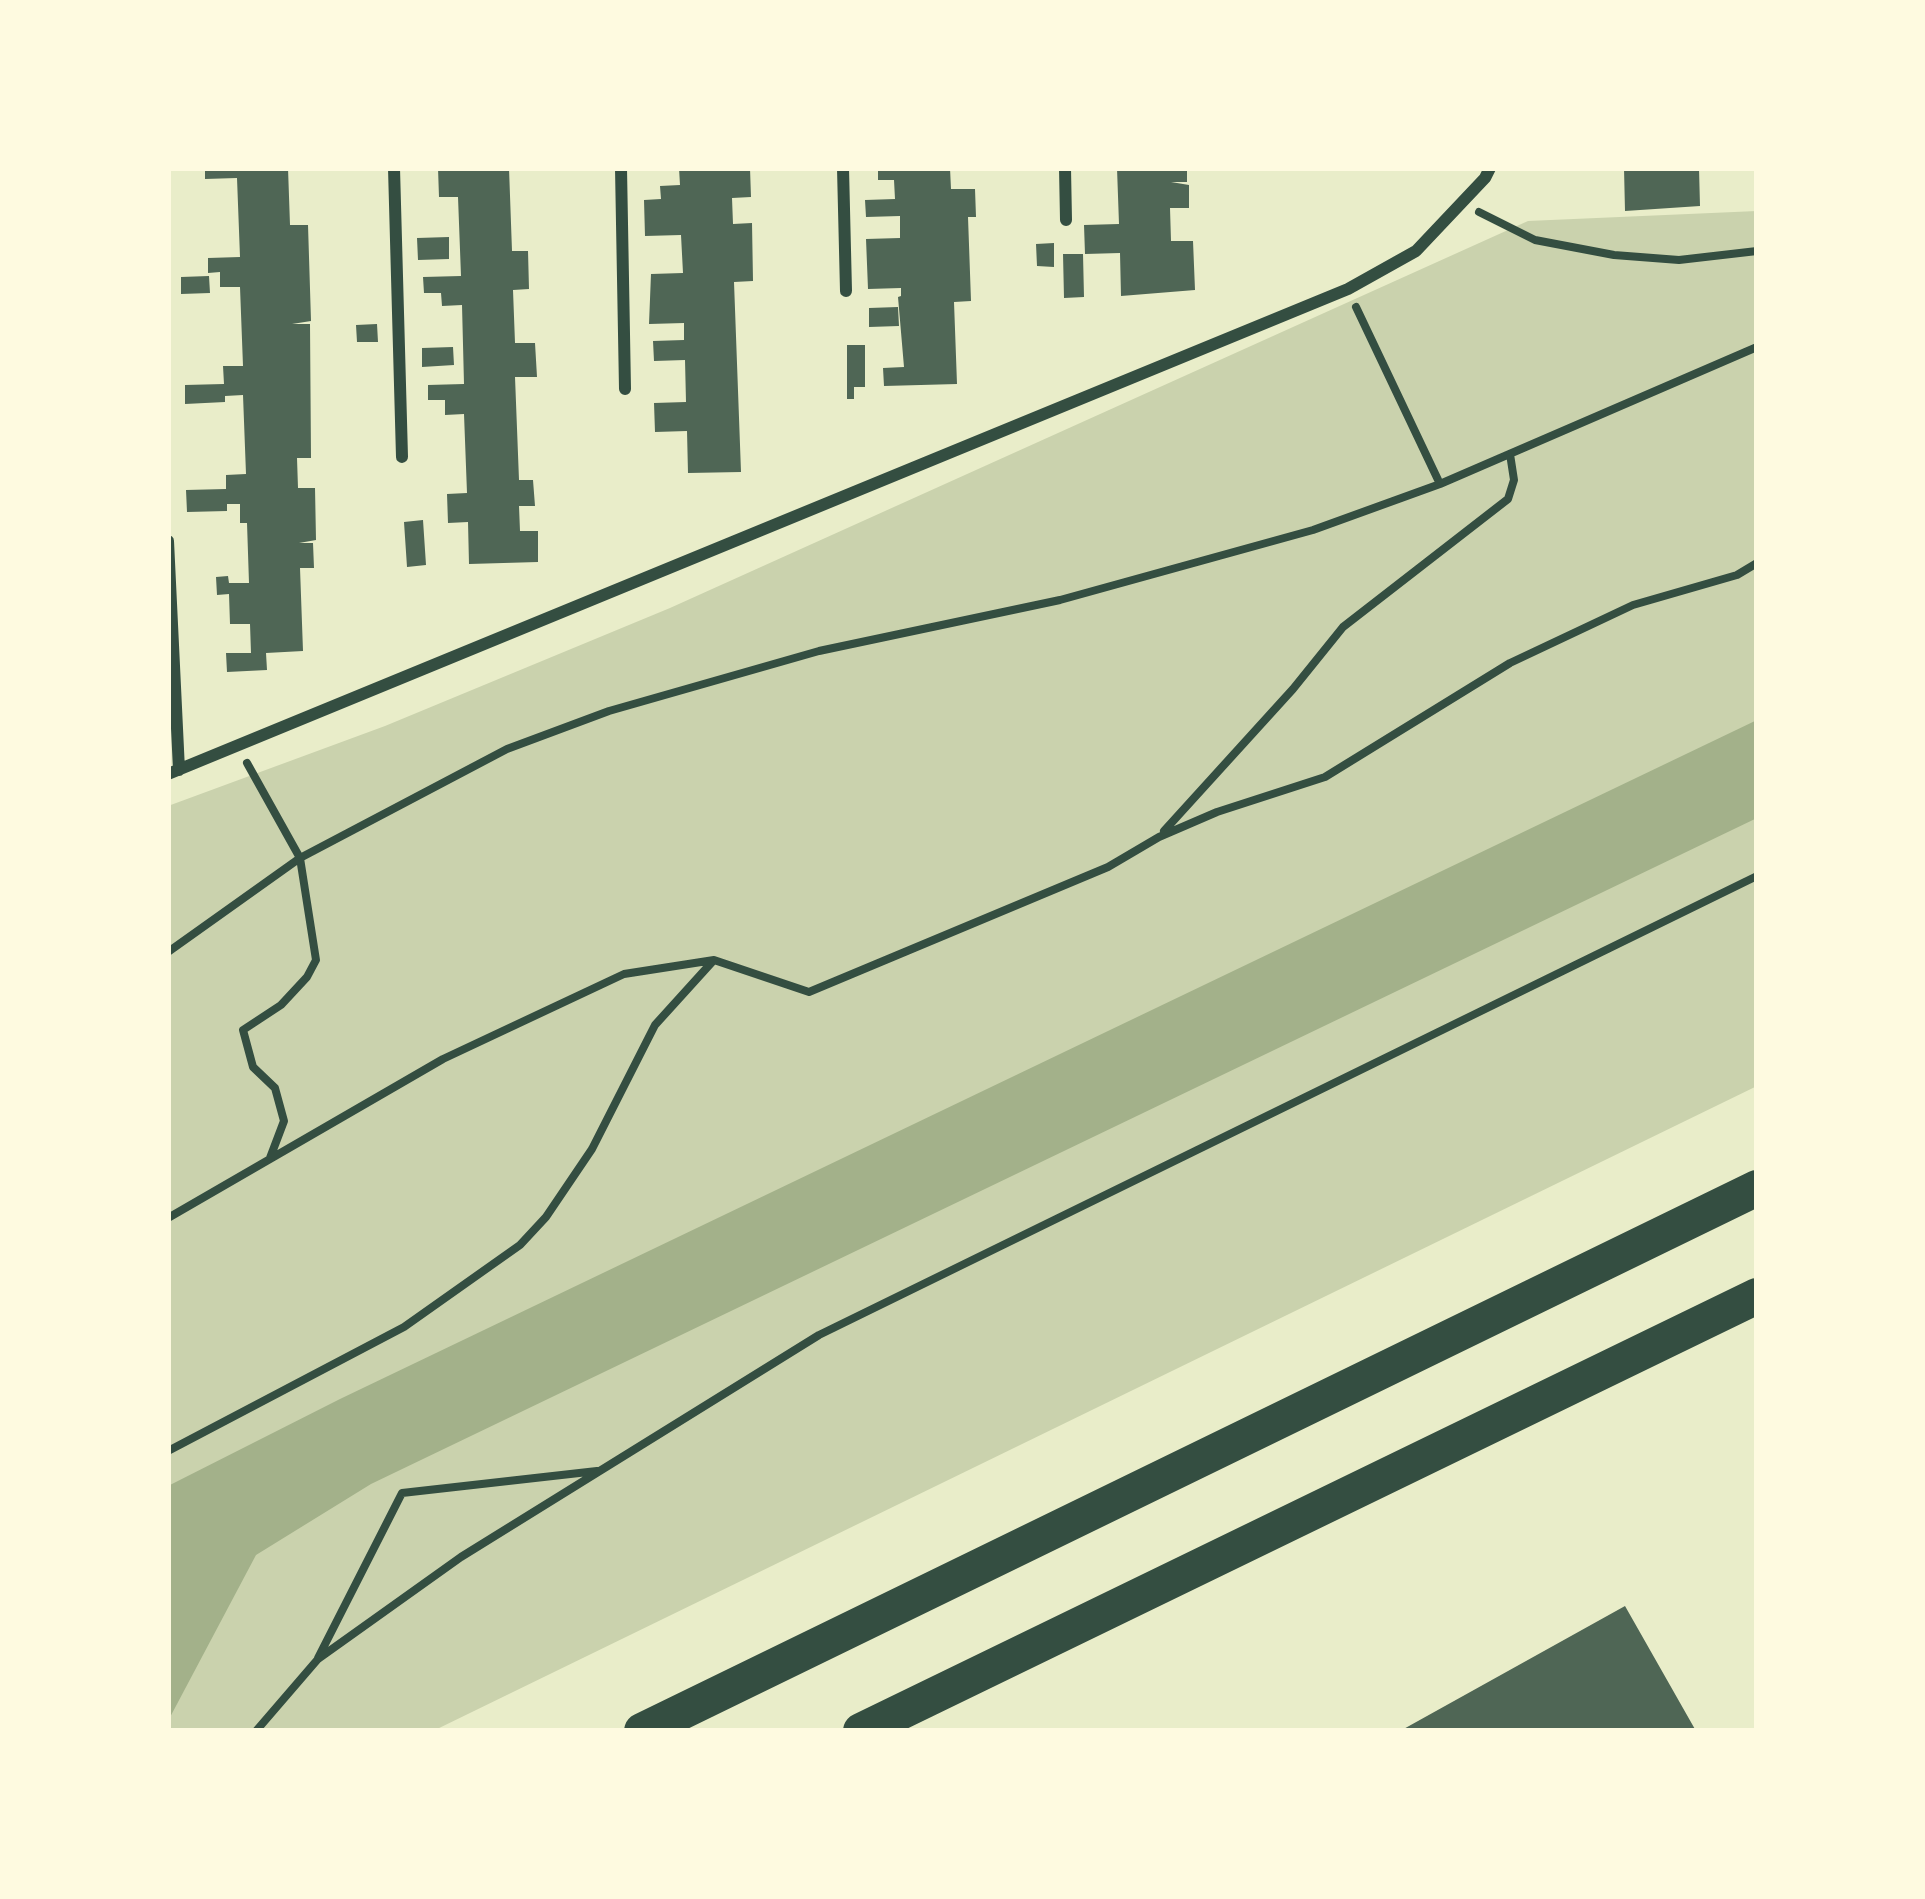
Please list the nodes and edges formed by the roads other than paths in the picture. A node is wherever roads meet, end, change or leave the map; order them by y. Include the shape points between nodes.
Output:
1 (394, 168) edge
2 (622, 168) edge
3 (843, 168) edge
4 (1065, 168) edge
5 (1490, 168) edge
6 (1066, 220) dead end
7 (846, 291) dead end
8 (626, 388) dead end
9 (402, 457) dead end
10 (168, 541) edge
11 (174, 772) edge
12 (1757, 1188) edge
13 (1757, 1296) edge
14 (643, 1731) edge
15 (861, 1731) edge

1 - 9 street
2 - 8 street
3 - 7 street
4 - 6 street
5 - 11 street via 1416,250 1348,290
10 - 11 street
12 - 14 highway
13 - 15 highway

